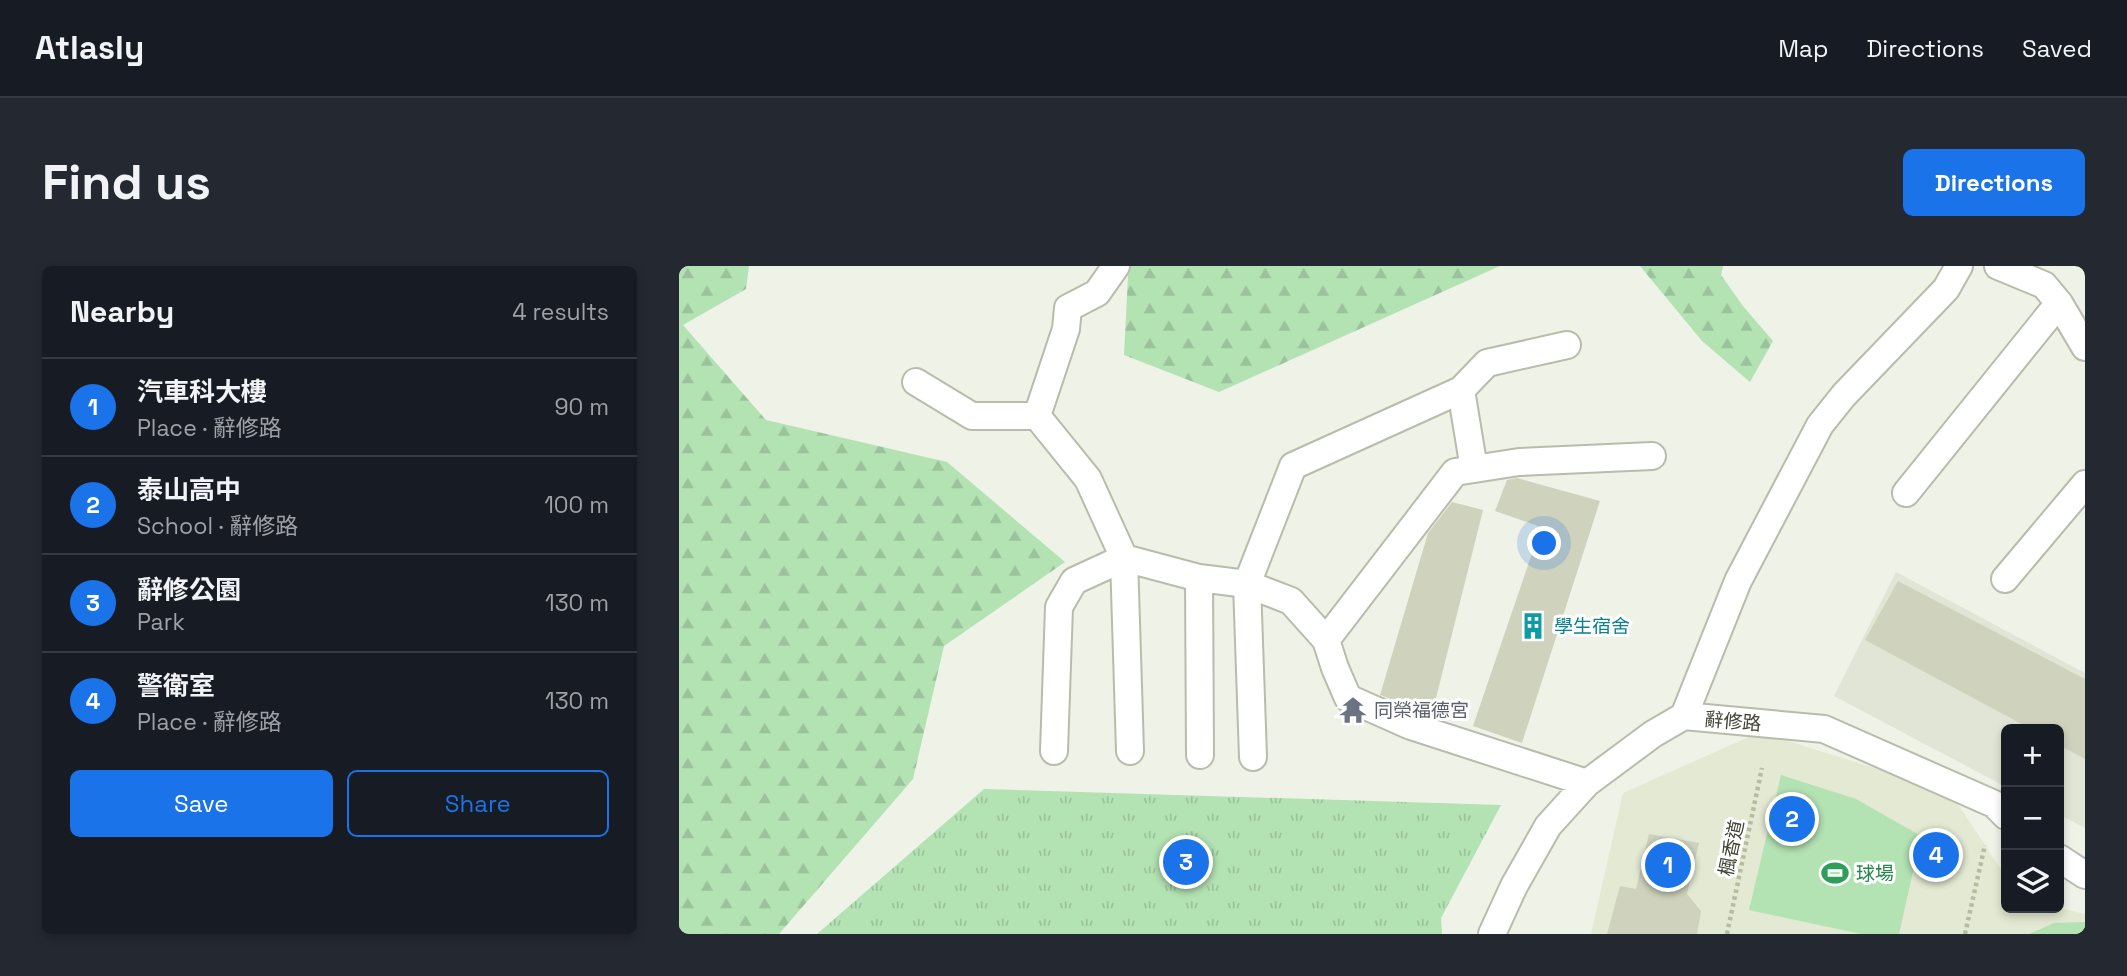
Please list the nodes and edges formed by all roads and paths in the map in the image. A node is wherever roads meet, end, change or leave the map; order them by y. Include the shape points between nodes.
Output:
1 (1116, 266) edge
2 (1959, 266) edge
3 (1998, 266) edge
4 (2059, 303) junction
5 (1567, 345) dead end
6 (2085, 346) edge
7 (916, 382) dead end
8 (1461, 390) junction
9 (1037, 416) junction
10 (1652, 456) dead end
11 (1474, 470) junction
12 (2085, 484) edge
13 (1906, 493) dead end
14 (1124, 558) junction
15 (1199, 578) junction
16 (2005, 579) dead end
17 (1247, 584) junction
18 (1327, 640) junction
19 (1684, 716) junction
20 (1054, 751) dead end
21 (1130, 751) dead end
22 (1200, 755) dead end
23 (1252, 757) dead end
24 (1762, 768) dead end
25 (1587, 783) junction
26 (2001, 811) edge
27 (1985, 845) dead end
28 (2064, 861) edge
29 (2085, 875) edge
30 (1514, 886) junction
31 (1492, 934) edge
32 (1514, 934) edge
33 (1727, 934) edge
34 (1965, 934) edge

1 - 9 street via 1097,293 1068,307 1066,329
2 - 19 street via 1946,289 1820,425 1738,581
3 - 4 street via 2044,285
4 - 6 street
4 - 13 street
5 - 8 street via 1487,363
7 - 9 street via 972,416
8 - 11 street
8 - 17 street via 1293,466
9 - 14 street via 1088,479
10 - 11 street via 1519,462
11 - 18 street via 1455,472
12 - 16 street
14 - 15 street
14 - 20 street via 1074,581 1059,607
14 - 21 street
15 - 17 street
15 - 22 street
17 - 18 street via 1291,601
17 - 23 street
18 - 25 street via 1348,698 1411,726
19 - 25 street, 辭修路
19 - 26 street, 辭修路 via 1824,729
24 - 33 path, 楓香道
25 - 30 street, 辭修路 via 1548,826
27 - 34 path
28 - 29 street
30 - 31 street, 辭修路
30 - 32 street, 辭修路

